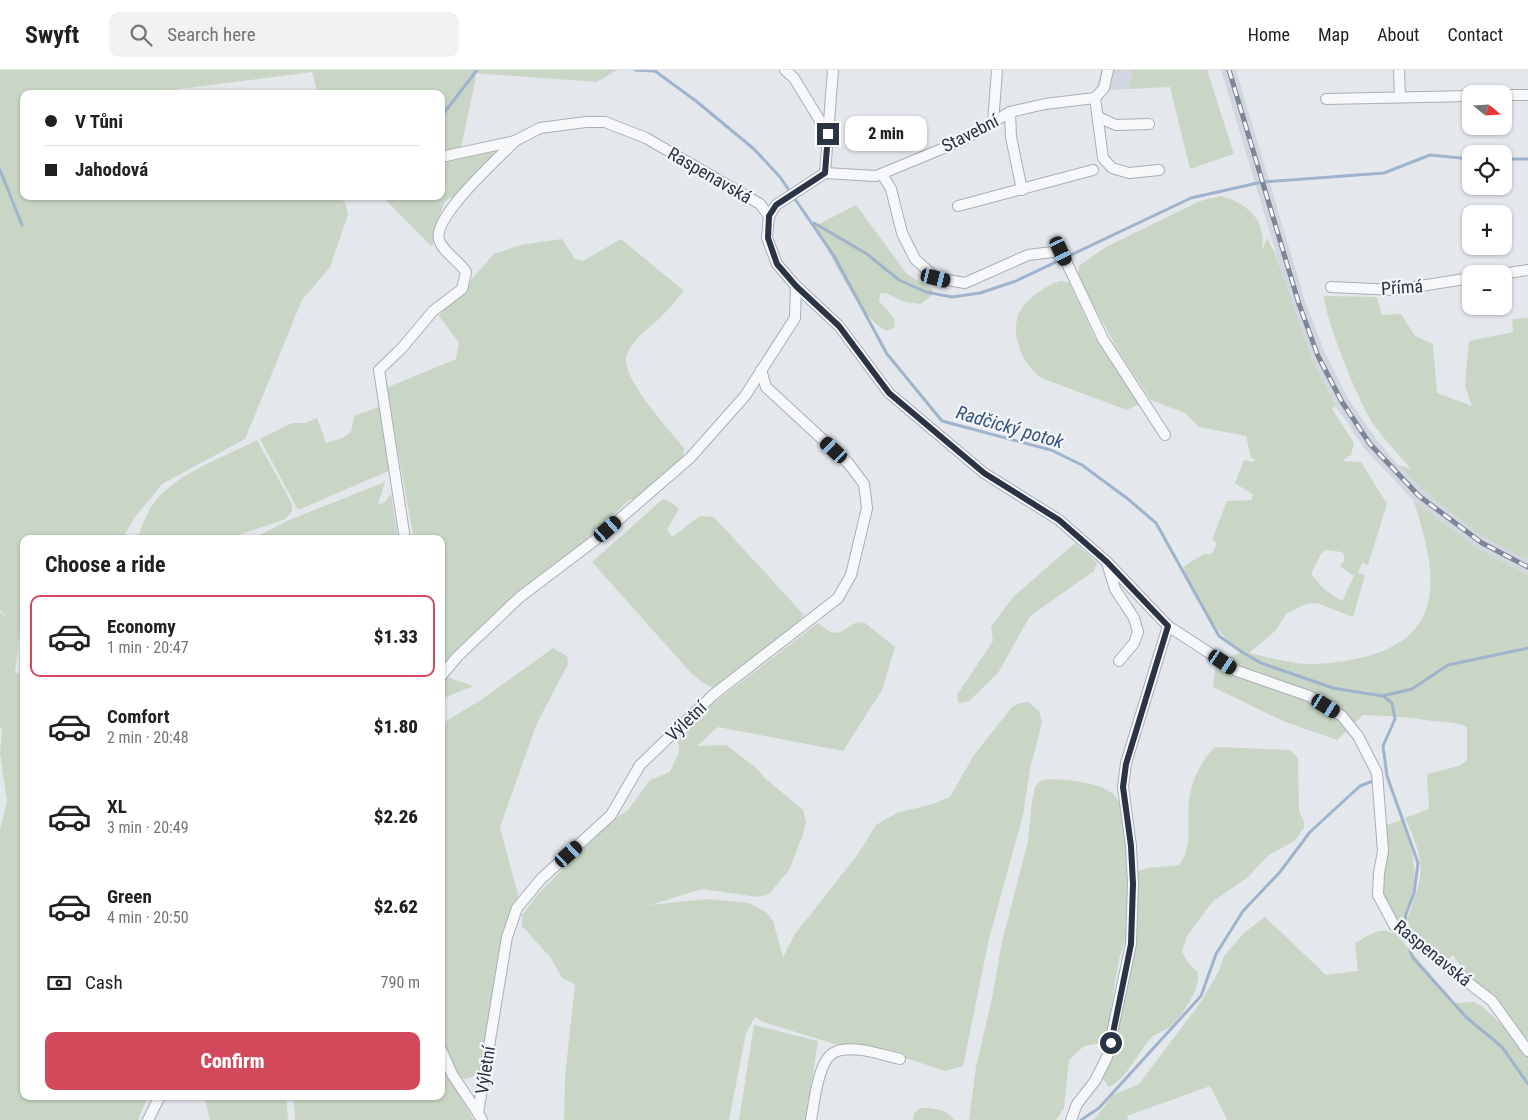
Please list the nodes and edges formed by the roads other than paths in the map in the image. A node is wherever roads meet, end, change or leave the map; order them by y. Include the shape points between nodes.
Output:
1 (785, 70) edge
2 (833, 70) edge
3 (997, 70) edge
4 (1108, 70) edge
5 (1399, 70) edge
6 (1528, 95) edge
7 (1462, 96) edge
8 (1512, 96) edge
9 (1400, 97) junction
10 (1095, 98) junction
11 (1326, 99) dead end
12 (1010, 112) junction
13 (1098, 117) junction
14 (993, 123) junction
15 (1149, 124) dead end
16 (828, 134) junction
17 (515, 141) junction
18 (445, 156) edge
19 (1093, 170) dead end
20 (1159, 170) dead end
21 (825, 173) junction
22 (882, 174) junction
23 (1022, 190) junction
24 (958, 206) dead end
25 (769, 216) junction
26 (1528, 270) edge
27 (1512, 272) edge
28 (1462, 279) edge
29 (796, 286) junction
30 (1331, 287) dead end
31 (761, 370) junction
32 (1165, 435) dead end
33 (405, 535) edge
34 (1107, 562) junction
35 (1168, 626) junction
36 (1119, 661) dead end
37 (445, 671) edge
38 (1528, 1051) edge
39 (445, 1058) edge
40 (900, 1058) dead end
41 (158, 1100) edge
42 (480, 1116) edge
43 (148, 1120) edge
44 (811, 1120) edge
45 (1071, 1120) edge

1 - 16 street via 794,78
2 - 16 street
3 - 14 street
4 - 10 street via 1104,88
5 - 9 street
6 - 8 street
7 - 9 street
9 - 11 street
10 - 12 street, Stavební
10 - 13 street
12 - 14 street, Stavební
12 - 23 street, Stavební via 1011,137
13 - 15 street via 1116,125
13 - 20 street via 1103,158 1112,168 1129,173
14 - 22 street, Stavební via 961,141
16 - 21 street
17 - 18 street, Raspenavská
17 - 25 street, Raspenavská via 540,128 605,122 646,138 760,204
17 - 33 street, Raspenavská via 450,209 440,227 438,237 442,246 466,272 462,289 433,311 379,370
19 - 23 street
21 - 22 street, Stavební
21 - 25 street via 776,205
22 - 32 street via 891,189 902,233 915,259 936,278 965,282 1028,255 1061,251 1103,339
23 - 24 street
25 - 29 street, Raspenavská via 768,238 777,264
26 - 27 street
28 - 30 street, Přímá via 1395,290
29 - 31 street via 795,318
29 - 34 street, Raspenavská via 839,326 889,393 984,473 1059,520
31 - 37 street via 745,396 690,458 594,541 520,597
31 - 42 street, Výletní via 766,387 848,463 864,484 867,508 851,575 838,598 713,695 640,765 611,815 540,879 517,908 507,937
34 - 35 street, Raspenavská
34 - 36 street via 1115,589 1134,618 1138,632 1134,644
35 - 38 street, Raspenavská via 1237,672 1309,696 1342,716 1358,736 1377,773 1383,851 1378,895 1394,925 1492,1001
35 - 45 street via 1126,764 1123,787 1133,884 1131,944 1107,1057 1095,1081 1077,1104
39 - 42 street
40 - 44 street via 852,1050 834,1052 825,1062
41 - 43 street

